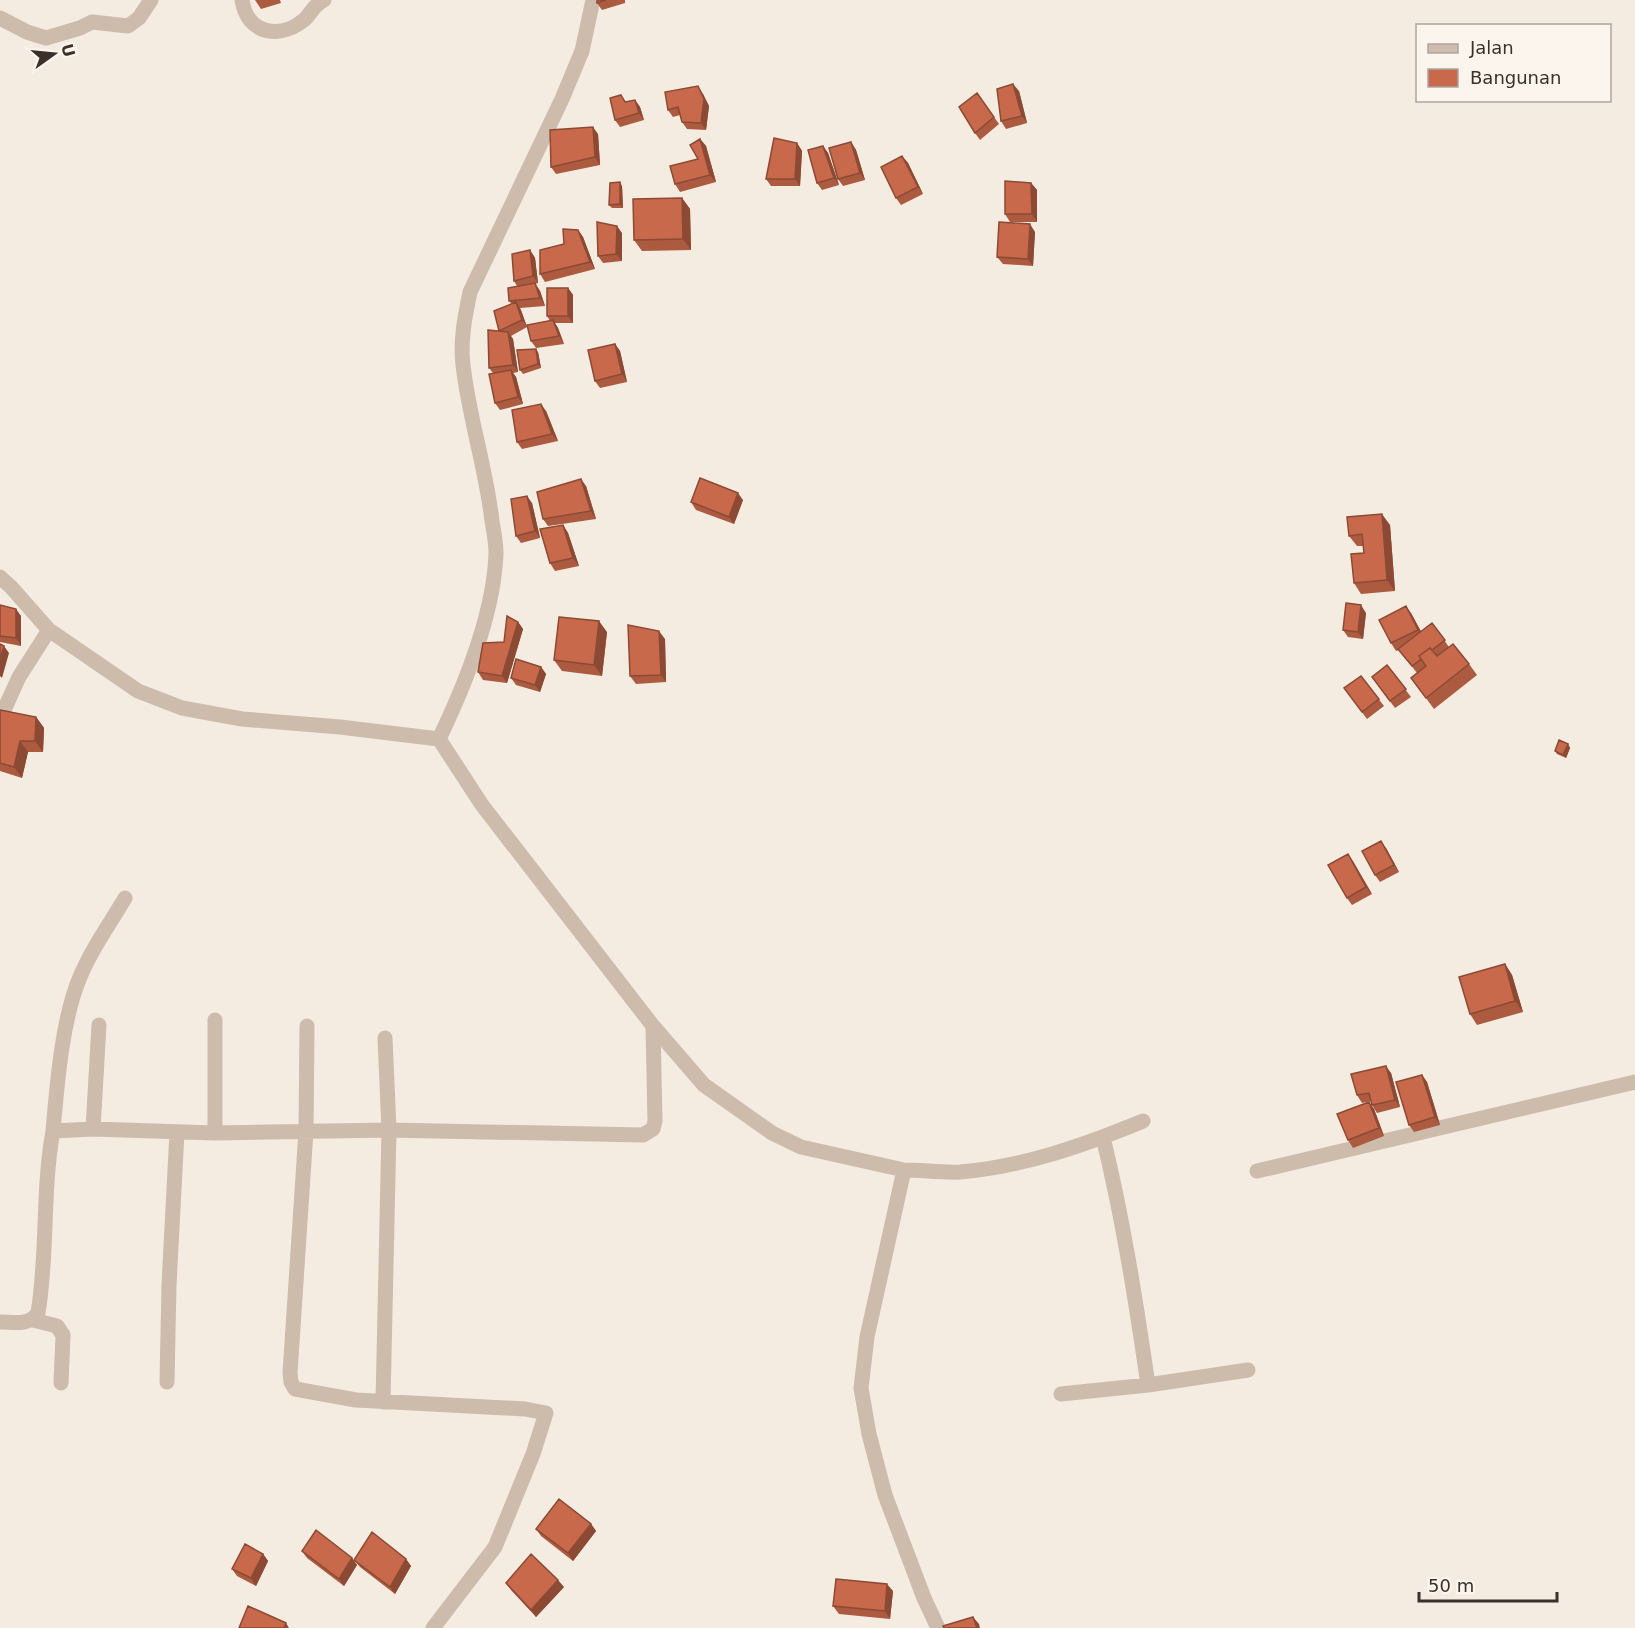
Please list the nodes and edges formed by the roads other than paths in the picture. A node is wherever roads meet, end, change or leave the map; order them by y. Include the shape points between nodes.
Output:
1 (151, 0) edge
2 (242, 0) edge
3 (324, 0) edge
4 (593, 0) edge
5 (0, 18) edge
6 (0, 577) edge
7 (49, 630) junction
8 (0, 719) edge
9 (439, 739) junction
10 (125, 898) dead end
11 (215, 1020) dead end
12 (99, 1025) dead end
13 (307, 1026) dead end
14 (653, 1026) junction
15 (385, 1038) dead end
16 (1635, 1082) edge
17 (1143, 1122) dead end
18 (93, 1129) junction
19 (389, 1130) junction
20 (53, 1131) junction
21 (306, 1131) junction
22 (177, 1132) junction
23 (215, 1133) junction
24 (1103, 1137) junction
25 (904, 1170) junction
26 (1257, 1171) dead end
27 (33, 1320) junction
28 (0, 1322) edge
29 (1248, 1370) dead end
30 (167, 1382) dead end
31 (61, 1383) dead end
32 (1148, 1385) junction
33 (1061, 1394) dead end
34 (383, 1402) junction
35 (433, 1628) edge
36 (938, 1628) edge

1 - 5 street via 128,26 92,22 46,38
2 - 3 street via 251,22 272,33 292,28
4 - 9 street via 582,51 562,99 470,292 463,327 462,363 489,488 496,552 489,609
6 - 7 street
7 - 8 street via 19,677
7 - 9 street via 138,691 182,708 242,719
9 - 14 street via 482,805
10 - 20 street via 79,978 69,1014
11 - 23 street
12 - 18 street
13 - 21 street
14 - 19 street via 655,1121 653,1129 643,1135
14 - 25 street via 704,1085 772,1133 801,1147
15 - 19 street
16 - 26 street
17 - 24 street
18 - 20 street
18 - 22 street
19 - 21 street
19 - 34 street
20 - 27 street via 45,1249 38,1313
21 - 23 street
21 - 34 street via 291,1382 295,1389 305,1392
22 - 23 street
22 - 30 street
24 - 25 street via 1027,1161 959,1172
24 - 32 street via 1134,1284
25 - 36 street via 867,1337 861,1388 868,1434 885,1495
27 - 28 street
27 - 31 street via 57,1326 63,1335
29 - 32 street
32 - 33 street
34 - 35 street via 546,1413 495,1547

